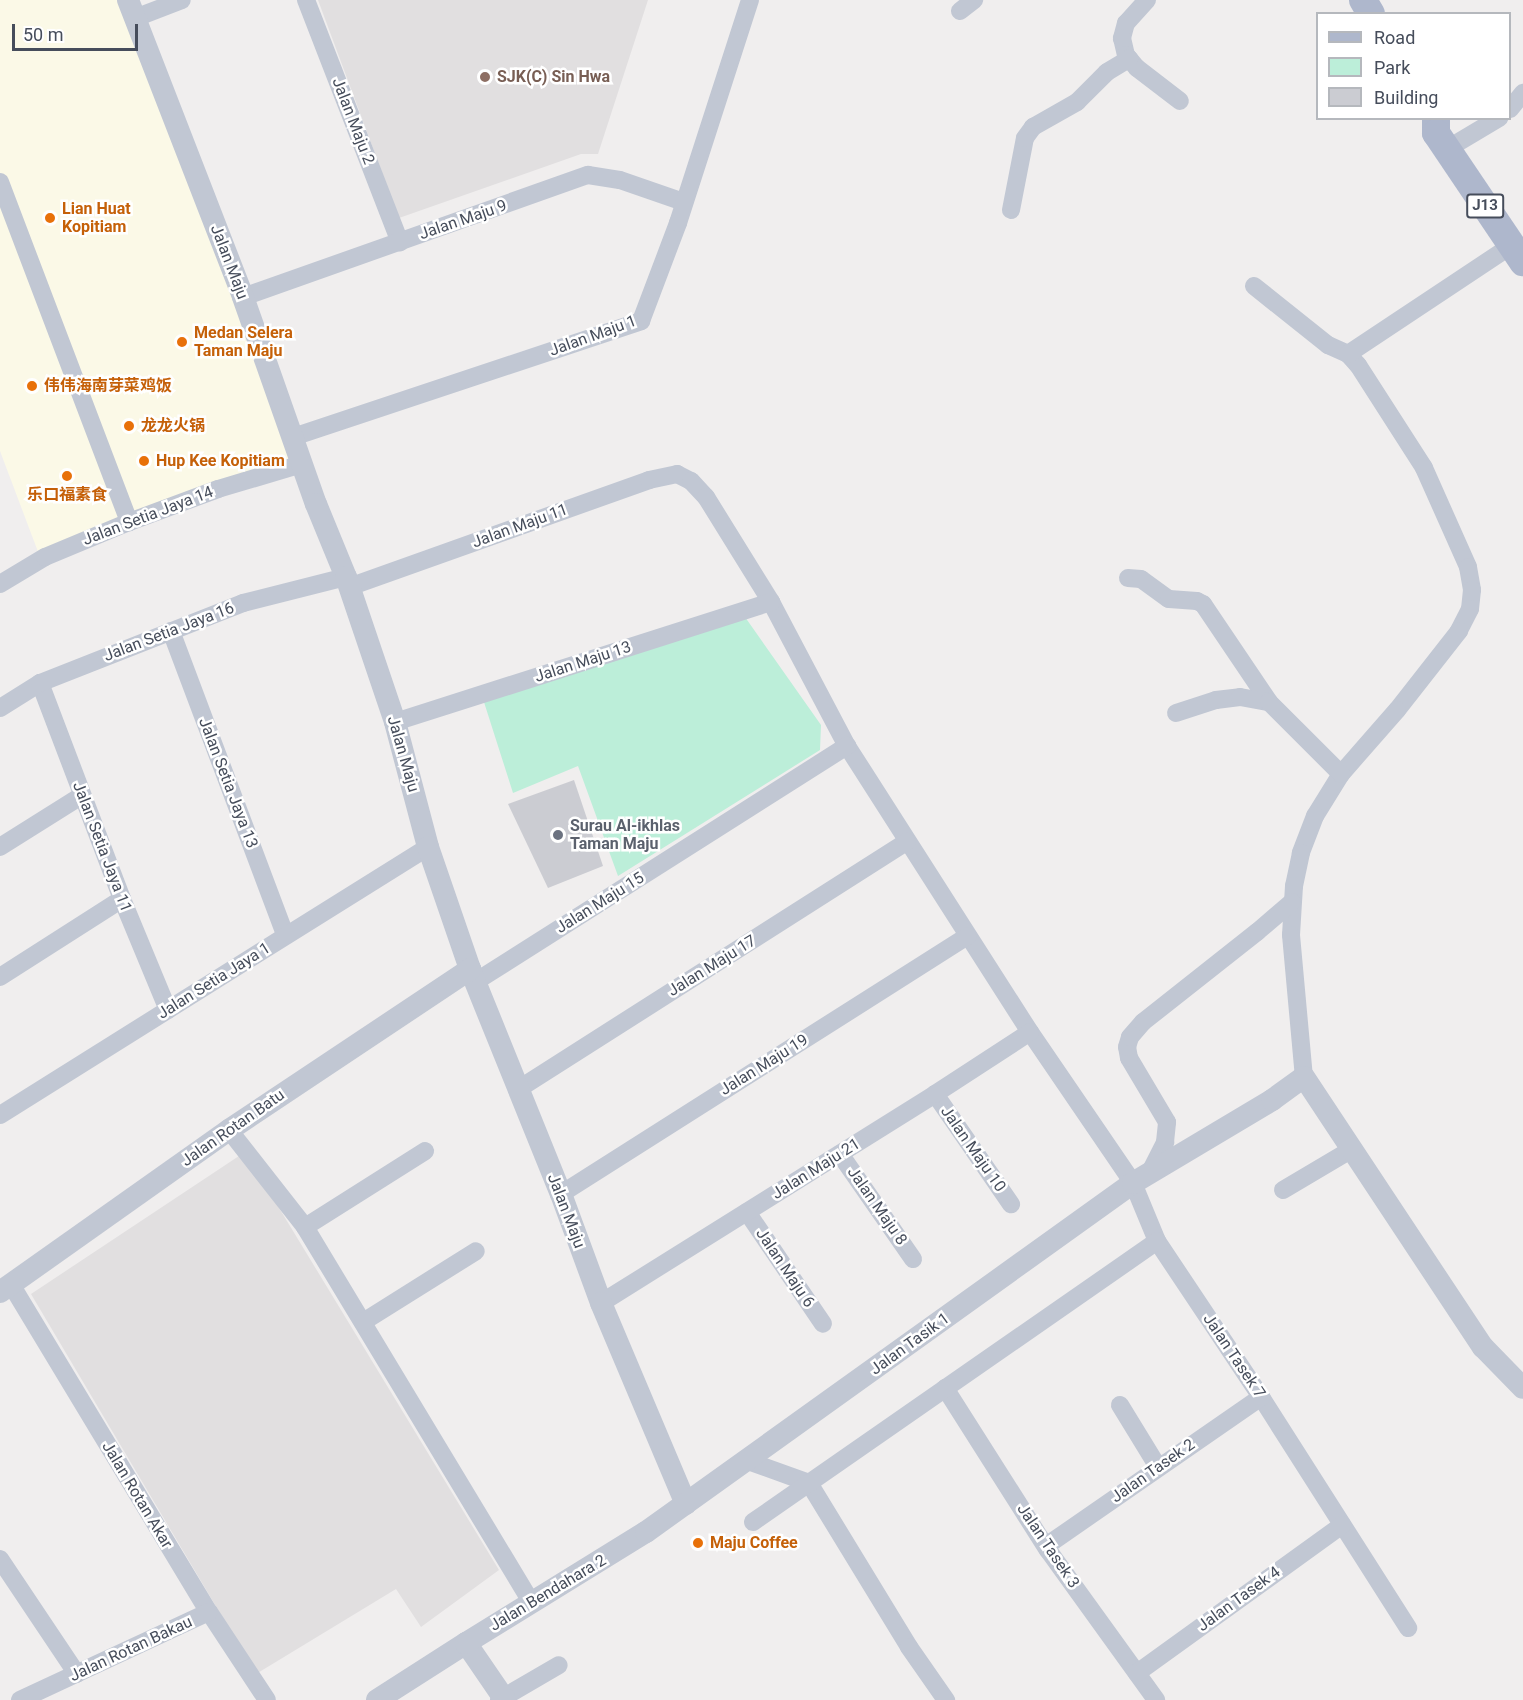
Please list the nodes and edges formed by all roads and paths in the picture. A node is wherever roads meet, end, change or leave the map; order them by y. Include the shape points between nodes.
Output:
1 (182, 0) edge
2 (306, 0) edge
3 (750, 0) edge
4 (1147, 0) edge
5 (132, 9) edge
6 (1129, 59) junction
7 (1523, 93) edge
8 (1180, 101) dead end
9 (1511, 107) edge
10 (1440, 120) edge
11 (1496, 120) edge
12 (1454, 145) junction
13 (0, 182) edge
14 (684, 202) junction
15 (1011, 210) dead end
16 (400, 242) junction
17 (1519, 246) edge
18 (1254, 286) dead end
19 (243, 297) junction
20 (1348, 354) junction
21 (293, 437) junction
22 (302, 464) junction
23 (691, 481) joint
24 (129, 522) junction
25 (1128, 578) dead end
26 (347, 582) junction
27 (0, 584) edge
28 (771, 602) junction
29 (171, 631) junction
30 (40, 683) junction
31 (1269, 702) junction
32 (0, 708) edge
33 (1176, 713) dead end
34 (395, 722) junction
35 (847, 746) junction
36 (1341, 774) junction
37 (81, 796) junction
38 (907, 842) junction
39 (0, 847) edge
40 (428, 847) junction
41 (122, 899) junction
42 (1292, 902) junction
43 (285, 935) junction
44 (967, 936) junction
45 (472, 976) junction
46 (0, 977) edge
47 (168, 1010) junction
48 (1030, 1032) junction
49 (1304, 1077) junction
50 (517, 1090) junction
51 (935, 1094) junction
52 (0, 1115) edge
53 (229, 1130) junction
54 (1352, 1149) junction
55 (425, 1151) dead end
56 (840, 1154) junction
57 (1141, 1179) junction
58 (1283, 1190) dead end
59 (561, 1194) junction
60 (1011, 1204) dead end
61 (747, 1212) junction
62 (305, 1227) junction
63 (1156, 1240) junction
64 (476, 1251) dead end
65 (913, 1259) dead end
66 (6, 1289) edge
67 (601, 1303) junction
68 (363, 1322) junction
69 (823, 1324) dead end
70 (945, 1388) junction
71 (1523, 1388) edge
72 (1261, 1397) junction
73 (1119, 1405) dead end
74 (748, 1461) junction
75 (1158, 1467) junction
76 (809, 1484) junction
77 (686, 1504) junction
78 (753, 1521) dead end
79 (1342, 1526) junction
80 (1046, 1546) junction
81 (0, 1559) edge
82 (531, 1602) junction
83 (209, 1612) junction
84 (1408, 1628) dead end
85 (466, 1643) junction
86 (559, 1665) dead end
87 (1137, 1672) junction
88 (77, 1674) junction
89 (502, 1699) edge
90 (20, 1700) edge
91 (267, 1700) edge
92 (377, 1700) edge
93 (946, 1700) edge
94 (1156, 1700) edge

1 - 5 street
2 - 16 street, Jalan Maju 2
3 - 14 street, Jalan Maju 1
4 - 6 street via 1126,23 1122,38
5 - 19 street, Jalan Maju
6 - 8 street
6 - 15 street via 1107,72 1077,102 1033,127 1025,138
7 - 9 street
10 - 12 main road, J13 via 1448,122
11 - 12 street
12 - 17 main road, J13
13 - 24 street
14 - 16 street, Jalan Maju 9 via 620,180 588,175
14 - 21 street, Jalan Maju 1 via 641,321
16 - 19 street, Jalan Maju 9
17 - 20 street
18 - 20 street via 1328,345
19 - 21 street, Jalan Maju
20 - 36 street via 1424,468 1468,567 1472,590 1470,609 1459,631
21 - 22 street, Jalan Maju
22 - 24 street, Jalan Setia Jaya 14
22 - 26 street, Jalan Maju
23 - 26 street, Jalan Maju 11 via 677,474 649,480
23 - 28 street, Jalan Tasek 7 via 706,497
24 - 27 street, Jalan Setia Jaya 14 via 45,557
25 - 31 street via 1141,579 1169,599 1203,604
26 - 29 street, Jalan Setia Jaya 16 via 243,603
26 - 34 street, Jalan Maju
28 - 34 street, Jalan Maju 13
28 - 35 street, Jalan Tasek 7
29 - 30 street, Jalan Setia Jaya 16
29 - 43 street, Jalan Setia Jaya 13
30 - 32 street, Jalan Setia Jaya 16
30 - 37 street, Jalan Setia Jaya 11
31 - 33 street via 1240,697
31 - 36 street
34 - 40 street, Jalan Maju
35 - 38 street, Jalan Tasek 7
35 - 45 street, Jalan Maju 15
36 - 42 street via 1315,816 1301,854
37 - 39 street
37 - 41 street, Jalan Setia Jaya 11
38 - 44 street, Jalan Tasek 7
38 - 50 street, Jalan Maju 17
40 - 43 street, Jalan Setia Jaya 1
40 - 45 street, Jalan Maju
41 - 46 street
41 - 47 street, Jalan Setia Jaya 11
42 - 49 street via 1291,935
42 - 57 street via 1143,1022 1130,1037 1129,1058 1167,1122 1165,1142
43 - 47 street, Jalan Setia Jaya 1
44 - 48 street, Jalan Tasek 7
44 - 59 street, Jalan Maju 19
45 - 50 street, Jalan Maju
45 - 53 street, Jalan Rotan Batu
47 - 52 street, Jalan Setia Jaya 1
48 - 51 street, Jalan Maju 21
48 - 57 street, Jalan Tasek 7
49 - 54 street
49 - 57 street, Jalan Tasik 1
50 - 59 street, Jalan Maju
51 - 56 street, Jalan Maju 21
51 - 60 street, Jalan Maju 10
53 - 62 street
53 - 66 street, Jalan Rotan Batu
54 - 58 street
54 - 71 street via 1484,1347
55 - 62 street
56 - 61 street, Jalan Maju 21
56 - 65 street, Jalan Maju 8
57 - 63 street, Jalan Tasek 7
57 - 74 street, Jalan Tasik 1
59 - 67 street, Jalan Maju
61 - 67 street, Jalan Maju 21
61 - 69 street, Jalan Maju 6
62 - 68 street
63 - 70 street
63 - 72 street, Jalan Tasek 7
64 - 68 street
66 - 83 street, Jalan Rotan Akar
67 - 77 street, Jalan Maju
68 - 82 street
70 - 76 street
70 - 80 street, Jalan Tasek 3
72 - 75 street, Jalan Tasek 2
72 - 79 street, Jalan Tasek 7
73 - 75 street
74 - 76 street
74 - 77 street, Jalan Tasik 1
75 - 80 street, Jalan Tasek 2
76 - 78 street
76 - 93 street
77 - 82 street, Jalan Bendahara 2
79 - 84 street, Jalan Tasek 7
79 - 87 street, Jalan Tasek 4
80 - 87 street, Jalan Tasek 3
81 - 88 street
82 - 85 street, Jalan Bendahara 2
83 - 88 street, Jalan Rotan Bakau
83 - 91 street, Jalan Rotan Akar
85 - 89 street
85 - 92 street, Jalan Bendahara 2
86 - 89 street
87 - 94 street, Jalan Tasek 3
88 - 90 street, Jalan Rotan Bakau

